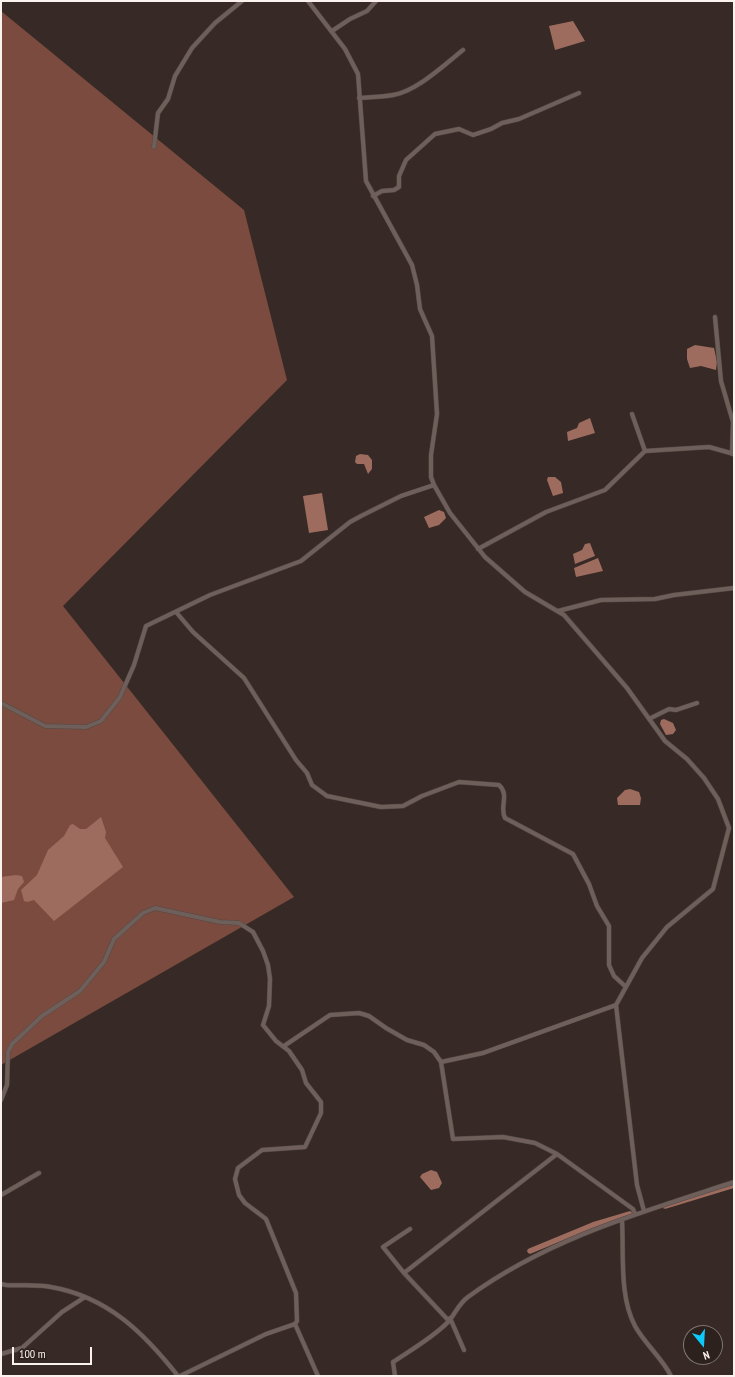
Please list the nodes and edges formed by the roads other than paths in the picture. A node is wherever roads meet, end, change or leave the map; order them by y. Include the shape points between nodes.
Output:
1 (242, 1) edge
2 (308, 1) edge
3 (376, 1) edge
4 (332, 31) junction
5 (463, 50) dead end
6 (579, 93) dead end
7 (359, 98) junction
8 (154, 147) dead end
9 (373, 196) junction
10 (715, 317) dead end
11 (632, 414) dead end
12 (645, 451) junction
13 (733, 454) edge
14 (434, 485) junction
15 (478, 548) junction
16 (734, 588) edge
17 (557, 611) junction
18 (176, 612) junction
19 (1, 702) edge
20 (697, 703) dead end
21 (649, 719) junction
22 (734, 826) edge
23 (729, 828) junction
24 (626, 987) junction
25 (616, 1005) junction
26 (284, 1046) junction
27 (441, 1062) junction
28 (1, 1100) edge
29 (557, 1154) junction
30 (39, 1173) dead end
31 (734, 1182) edge
32 (1, 1195) edge
33 (644, 1212) junction
34 (635, 1214) junction
35 (622, 1220) junction
36 (410, 1229) dead end
37 (404, 1273) junction
38 (1, 1284) edge
39 (85, 1297) junction
40 (450, 1319) junction
41 (295, 1324) junction
42 (464, 1350) dead end
43 (1, 1354) edge
44 (179, 1376) edge
45 (318, 1376) edge
46 (395, 1376) edge
47 (671, 1376) edge

1 - 8 street via 215,23 192,48 175,76 168,99 158,113
2 - 4 street
3 - 4 street via 367,11
4 - 7 street via 358,74
5 - 7 street via 427,79 404,92 393,96
6 - 9 street via 519,119 473,135 459,130 435,134 406,160 399,176 399,187
7 - 9 street via 366,181
9 - 14 street via 412,265 420,309 432,336 437,414 431,455 431,477
10 - 13 street via 721,381 733,422
11 - 12 street
12 - 13 street via 709,447
12 - 15 street via 605,490 546,512
14 - 15 street via 450,513
14 - 18 street via 401,496 350,522 301,561 210,595
15 - 17 street via 524,592
16 - 17 street via 655,599 601,600
17 - 21 street via 564,615 627,688
18 - 19 street via 146,626 134,665 120,697 101,721 86,727 46,726
18 - 24 street via 193,632 244,678 296,760 308,773 312,785 327,796 381,807 403,806 459,782 499,785 505,792 505,818 573,854 609,926 609,965 614,976
20 - 21 street via 676,710 669,709
21 - 23 street via 666,741 704,778 718,798
22 - 23 street
23 - 24 street via 713,889 667,928 642,958
24 - 25 street
25 - 27 street via 483,1053
25 - 33 street via 637,1185
26 - 27 street via 330,1015 359,1013 369,1016 407,1040 424,1046 434,1052
26 - 28 street via 276,1041 263,1025 269,1006 270,980 268,965 253,932 239,923 220,922 155,908 143,913 114,939 104,962 80,991 42,1016 12,1044 8,1052 7,1085
26 - 41 street via 290,1051 302,1070 306,1083 321,1102 321,1113 305,1147 262,1150 238,1168 235,1179 244,1203 266,1219 273,1234 296,1293 298,1308
27 - 29 street via 453,1139 503,1137 535,1144
29 - 34 street via 633,1209
29 - 37 street
30 - 32 street
31 - 33 street
33 - 34 street
34 - 35 street
35 - 40 street via 554,1246 517,1264 463,1300
35 - 47 street via 626,1295 630,1311 636,1326
36 - 37 street via 383,1247
37 - 40 street
38 - 39 street via 51,1287
39 - 43 street via 62,1312 22,1348
39 - 44 street via 135,1328
40 - 42 street
40 - 46 street via 438,1331 393,1362
41 - 44 street via 266,1334
41 - 45 street

